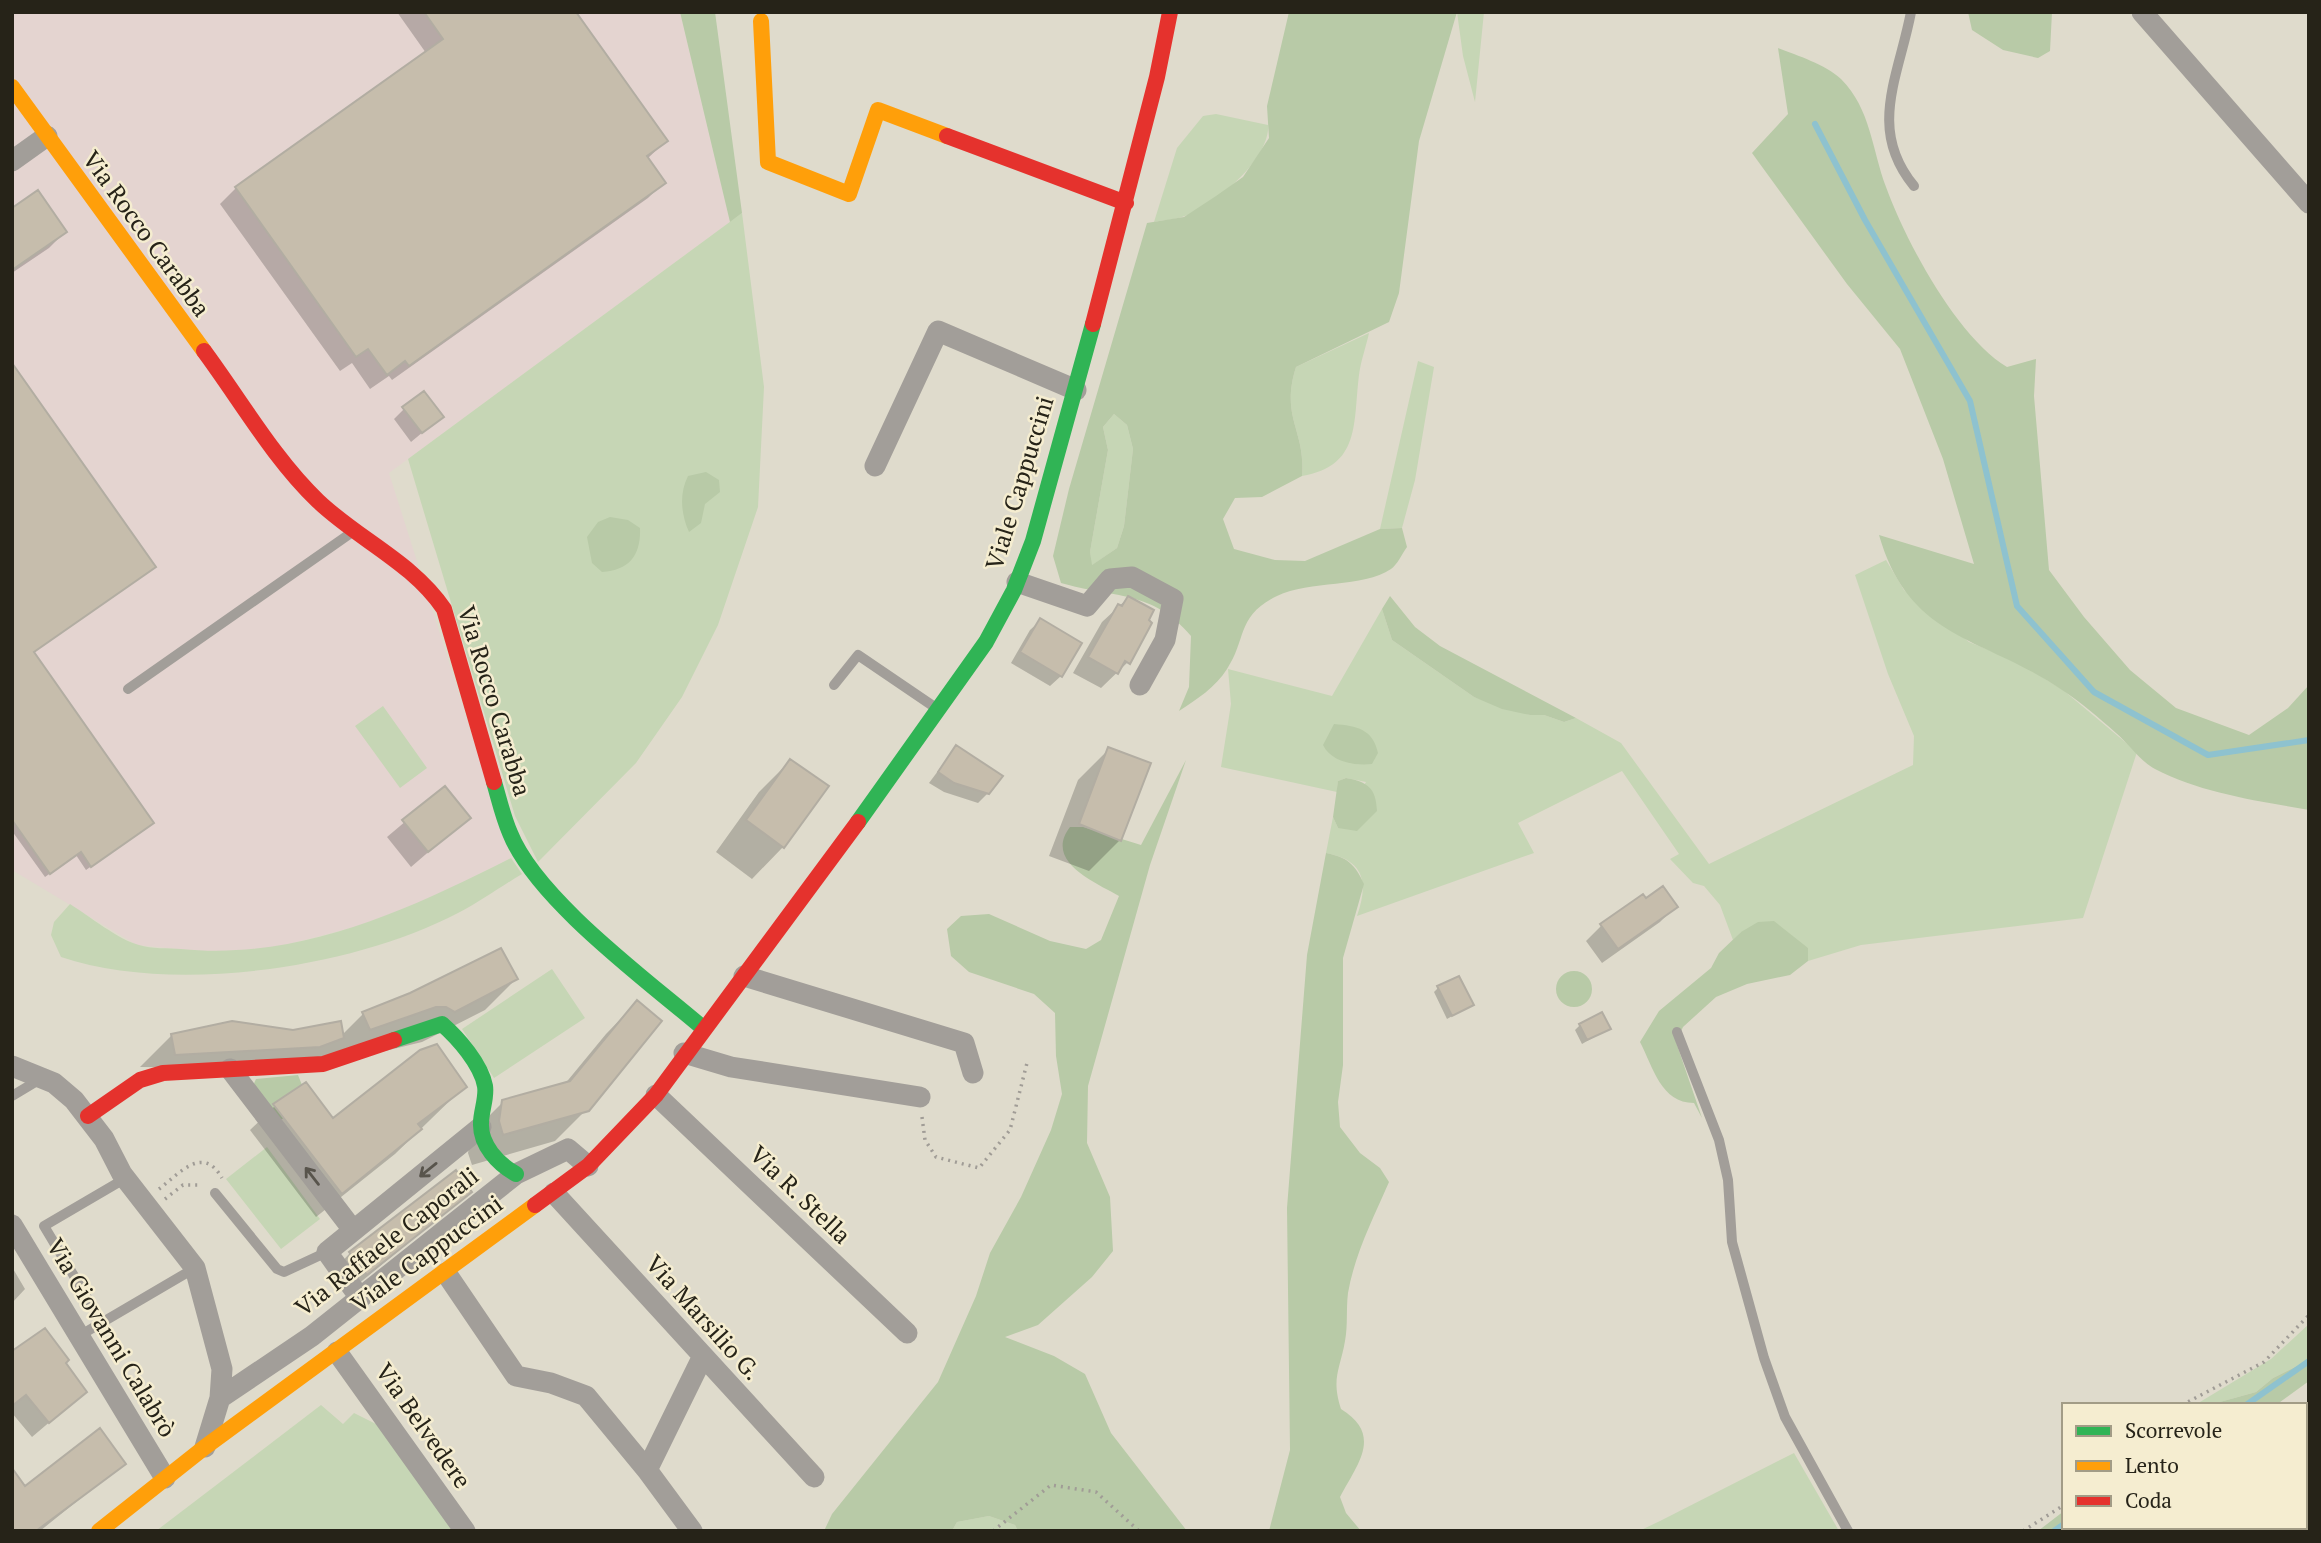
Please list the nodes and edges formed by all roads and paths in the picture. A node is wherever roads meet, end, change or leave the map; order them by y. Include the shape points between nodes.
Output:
1 (1911, 12) edge
2 (2142, 12) edge
3 (1167, 13) edge
4 (761, 21) dead end
5 (12, 87) edge
6 (47, 136) junction
7 (12, 162) edge
8 (1914, 186) dead end
9 (1126, 203) junction
10 (2309, 203) edge
11 (1076, 390) junction
12 (875, 466) dead end
13 (354, 531) junction
14 (1017, 582) junction
15 (834, 685) dead end
16 (1140, 685) dead end
17 (128, 689) dead end
18 (939, 710) junction
19 (744, 976) junction
20 (703, 1028) junction
21 (1677, 1032) dead end
22 (684, 1053) junction
23 (1027, 1063) dead end
24 (12, 1066) edge
25 (229, 1069) junction
26 (974, 1073) dead end
27 (42, 1078) junction
28 (656, 1095) junction
29 (12, 1096) edge
30 (920, 1097) joint
31 (88, 1116) junction
32 (481, 1127) junction
33 (588, 1166) junction
34 (516, 1174) junction
35 (126, 1178) junction
36 (212, 1191) junction
37 (554, 1193) junction
38 (153, 1201) junction
39 (12, 1225) edge
40 (353, 1230) junction
41 (327, 1252) junction
42 (195, 1268) junction
43 (446, 1273) junction
44 (360, 1298) junction
45 (89, 1301) dead end
46 (2309, 1315) edge
47 (907, 1333) dead end
48 (79, 1336) junction
49 (337, 1352) junction
50 (703, 1356) junction
51 (220, 1398) junction
52 (2186, 1403) edge
53 (205, 1447) junction
54 (647, 1469) junction
55 (166, 1478) junction
56 (814, 1478) dead end
57 (2062, 1506) edge
58 (99, 1531) edge
59 (465, 1531) edge
60 (692, 1531) edge
61 (993, 1531) edge
62 (1139, 1531) edge
63 (1848, 1531) edge
64 (2023, 1531) edge

1 - 8 lane via 1891,83 1888,138 1900,169
2 - 10 street
3 - 9 street, Viale Cappuccini via 1157,77
4 - 9 street via 768,162 849,194 878,110
5 - 6 street, Via Rocco Carabba
6 - 7 street
6 - 13 street, Via Rocco Carabba via 302,485
9 - 11 street, Viale Cappuccini
11 - 12 street via 939,331
11 - 14 street, Viale Cappuccini
13 - 17 lane
13 - 20 street, Via Rocco Carabba via 411,568 432,588 444,610 510,835 536,876 584,926
14 - 16 street via 1087,606 1110,579 1132,577 1173,599 1165,640
14 - 18 street, Viale Cappuccini via 986,642
15 - 18 lane via 858,655
18 - 19 street, Viale Cappuccini
19 - 20 street, Viale Cappuccini
19 - 26 street via 964,1044
20 - 22 street, Viale Cappuccini
21 - 63 lane via 1719,1140 1728,1180 1732,1242 1764,1358 1785,1417
22 - 28 street, Viale Cappuccini
22 - 30 street via 731,1067
23 - 30 path via 1010,1130 979,1168 936,1157 929,1150
24 - 27 street
25 - 31 street via 163,1073 140,1080
25 - 32 street via 323,1064 442,1024 451,1030 485,1085
40 -> 25 street
27 - 29 lane
27 - 31 street via 54,1083
28 - 33 street, Viale Cappuccini
28 - 47 street, Via R. Stella
31 - 35 street
32 - 34 street via 485,1143 504,1169
32 -> 40 street
33 - 34 street, Via Raffaele Caporali via 568,1149
33 - 37 street, Viale Cappuccini
34 - 44 street, Via Raffaele Caporali
35 - 38 street
35 - 45 lane via 44,1226
36 - 38 path via 192,1183
36 - 38 path via 222,1178 201,1161
36 - 41 lane via 277,1269 284,1272
37 - 43 street, Viale Cappuccini
37 - 50 street, Via Marsilio G.
38 - 42 street
39 - 48 street, Via Giovanni Calabrò
40 - 41 street
41 - 44 street
42 - 48 lane
42 - 51 street via 222,1369
43 - 49 street, Viale Cappuccini
43 - 54 street via 516,1376 586,1396
44 - 51 street, Via Raffaele Caporali
46 - 52 path via 2264,1362
48 - 55 street, Via Giovanni Calabrò
49 - 53 street, Viale Cappuccini
49 - 59 street, Via Belvedere
50 - 54 street
50 - 56 street, Via Marsilio G.
51 - 53 street
53 - 55 street, Viale Cappuccini
54 - 60 street
55 - 58 street, Viale Cappuccini
57 - 64 path
61 - 62 path via 1051,1485 1096,1492

